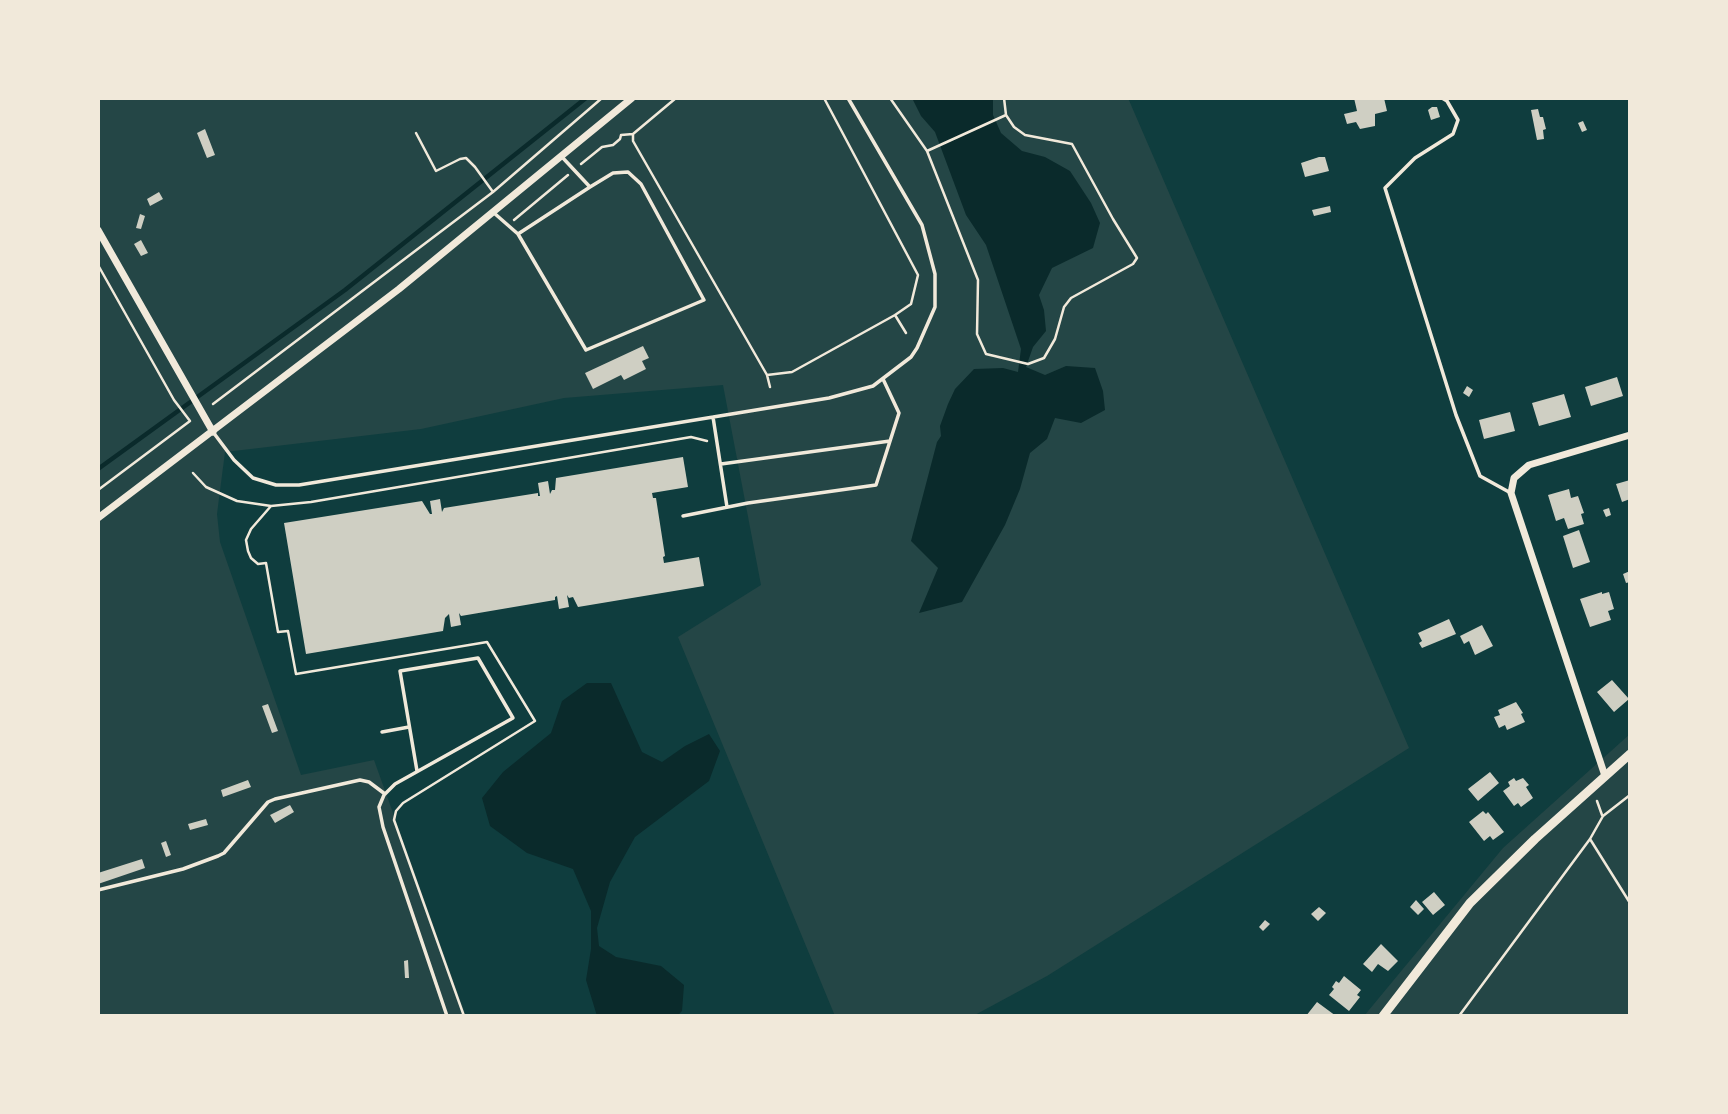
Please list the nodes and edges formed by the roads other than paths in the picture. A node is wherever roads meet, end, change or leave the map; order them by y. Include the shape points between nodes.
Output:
1 (632, 98) edge
2 (848, 98) edge
3 (1442, 98) edge
4 (562, 156) junction
5 (590, 187) junction
6 (494, 213) junction
7 (98, 230) edge
8 (518, 234) junction
9 (883, 379) junction
10 (713, 417) junction
11 (213, 432) junction
12 (1630, 435) edge
13 (890, 441) junction
14 (721, 464) junction
15 (1511, 493) junction
16 (727, 507) junction
17 (683, 516) dead end
18 (98, 518) edge
19 (410, 727) junction
20 (382, 732) dead end
21 (1630, 754) edge
22 (417, 771) junction
23 (1605, 776) junction
24 (385, 794) junction
25 (98, 890) edge
26 (447, 1016) edge
27 (1383, 1016) edge

1 - 4 street
2 - 9 lane via 922,225 935,274 935,307 917,348
3 - 15 lane via 1458,120 1453,134 1415,158 1385,188 1456,415 1480,476
4 - 5 lane
4 - 6 street
5 - 8 lane
5 - 8 lane via 613,173 628,172 641,184 704,300 586,350
6 - 8 lane
6 - 11 street
7 - 11 street
9 - 10 lane via 829,398
9 - 13 lane via 900,413
10 - 11 lane via 299,485 253,478
10 - 14 lane
11 - 18 street
12 - 15 street via 1529,465 1514,478
13 - 14 lane
13 - 16 lane via 876,485
14 - 16 lane
15 - 23 street
16 - 17 lane
19 - 20 lane
19 - 22 lane
19 - 22 lane via 400,671 478,658 513,718
21 - 23 street
22 - 24 lane
23 - 27 street via 1470,903
24 - 25 lane via 360,780 275,799 224,853 183,869
24 - 26 lane via 379,807 383,827

